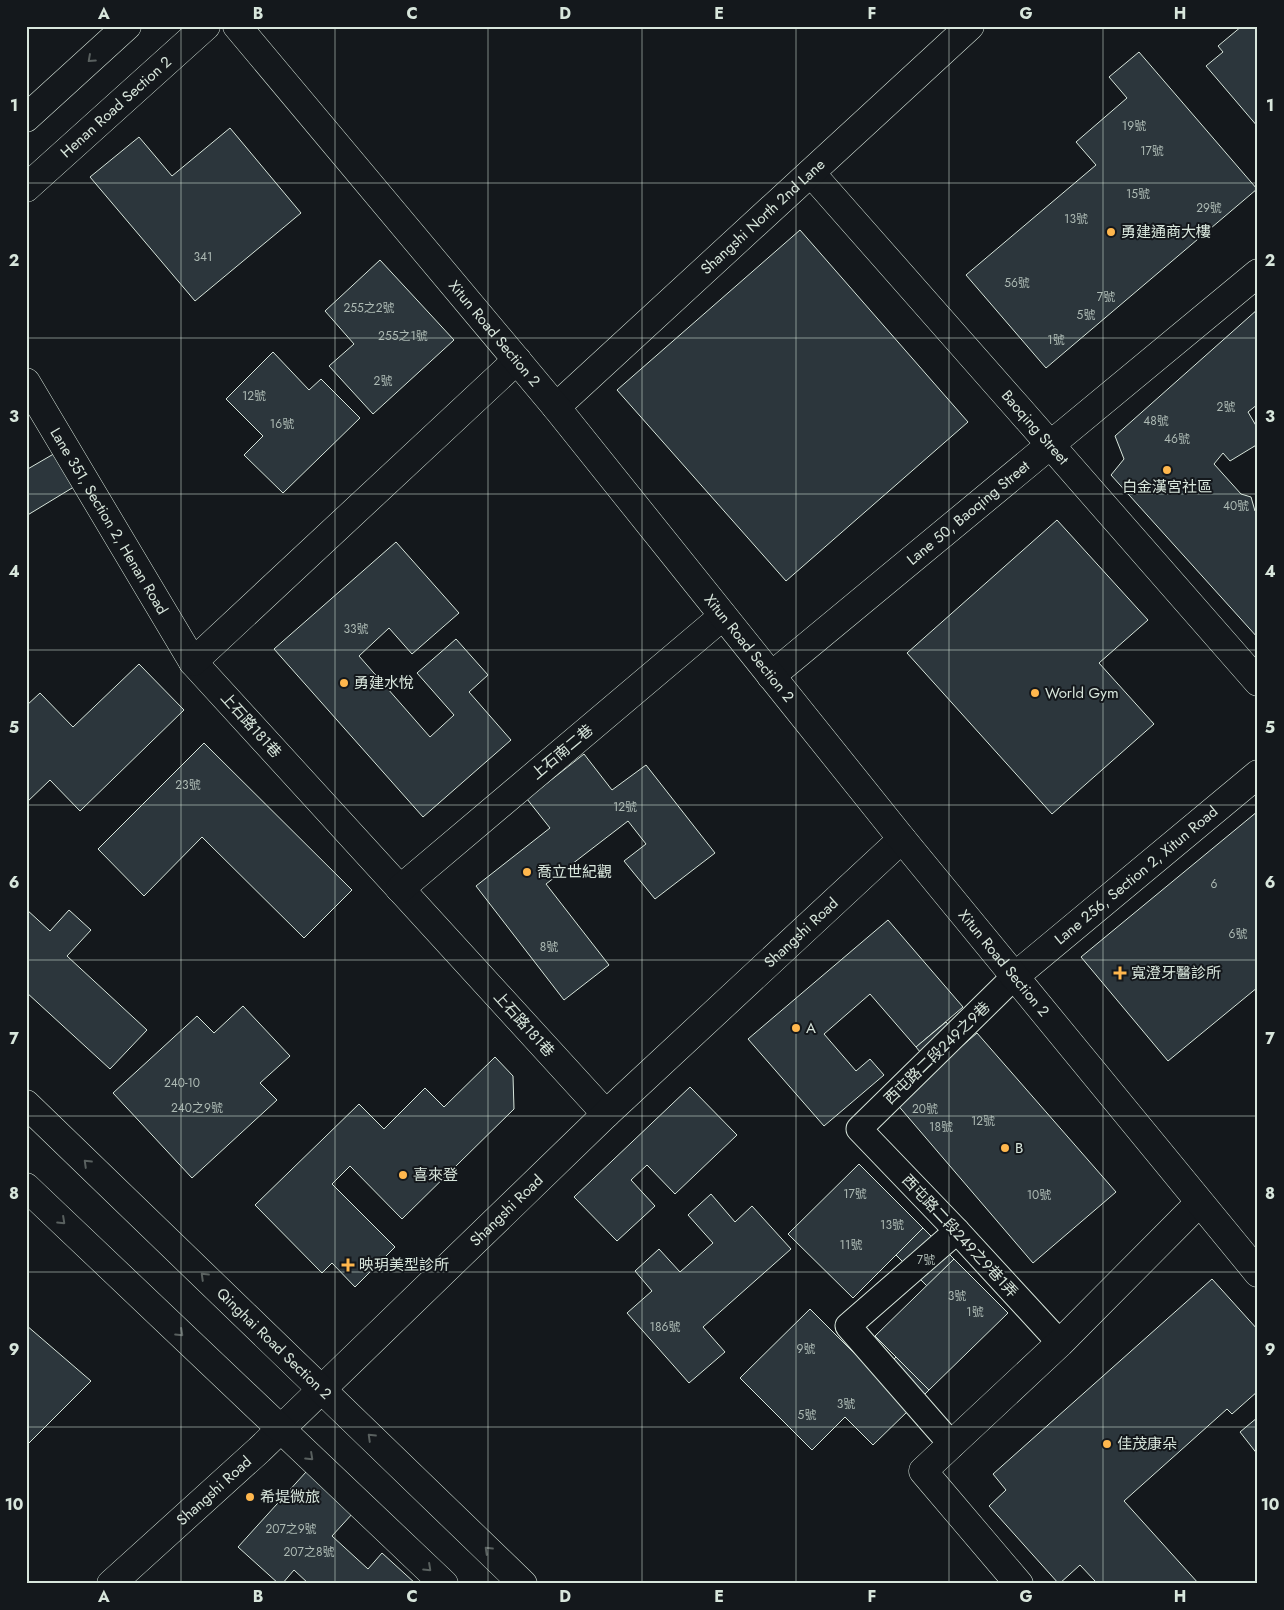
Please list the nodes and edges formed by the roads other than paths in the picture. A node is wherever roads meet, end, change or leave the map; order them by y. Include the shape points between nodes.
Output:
1 (127, 26) edge
2 (206, 26) edge
3 (237, 26) edge
4 (970, 26) edge
5 (26, 118) edge
6 (811, 172) junction
7 (26, 188) edge
8 (1258, 273) edge
9 (517, 360) junction
10 (26, 382) edge
11 (556, 407) junction
12 (1049, 445) junction
13 (723, 616) junction
14 (194, 662) junction
15 (771, 676) junction
16 (1258, 682) edge
17 (1258, 774) edge
18 (902, 839) junction
19 (400, 888) junction
20 (1014, 977) junction
21 (26, 1104) edge
22 (606, 1114) junction
23 (859, 1129) joint
24 (26, 1187) edge
25 (1199, 1203) junction
26 (957, 1231) junction
27 (1258, 1273) edge
28 (1060, 1343) junction
29 (322, 1389) junction
30 (281, 1429) junction
31 (952, 1445) junction
32 (111, 1584) edge
33 (444, 1584) edge
34 (523, 1584) edge
35 (1018, 1584) edge

1 -> 5 street
2 - 7 street, Henan Road Section 2
3 - 9 street, Xitun Road Section 2
4 - 6 street, Shangshi North 2nd Lane
6 - 11 street, Shangshi North 2nd Lane
6 - 12 street, Baoqing Street
8 - 12 street, Lane 50, Baoqing Street
9 - 11 street, Xitun Road Section 2
9 - 14 street
10 - 14 street, Lane 351, Section 2, Henan Road
11 - 13 street, Xitun Road Section 2
12 - 15 street, Lane 50, Baoqing Street
12 - 16 street, Baoqing Street
13 - 15 street, Xitun Road Section 2
13 - 19 street, 上石南二巷
14 - 19 street, 上石路181巷
15 - 18 street, Xitun Road Section 2
17 - 20 street, Lane 256, Section 2, Xitun Road
18 - 20 street, Xitun Road Section 2
18 - 22 street, Shangshi Road
19 - 22 street, 上石路181巷
20 - 23 street, 西屯路二段249之9巷
20 - 25 street, Xitun Road Section 2
29 -> 21 street, Qinghai Road Section 2
22 - 29 street, Shangshi Road
23 - 26 street, 西屯路二段249之9巷1弄
24 -> 30 street
25 - 27 street, Xitun Road Section 2
25 - 28 street
26 - 28 street, 西屯路二段249之9巷1弄
26 - 31 street via 848,1326
28 - 31 street
29 - 30 street, Shangshi Road
34 -> 29 street, Qinghai Road Section 2
30 - 32 street, Shangshi Road
30 -> 33 street
31 - 35 street via 923,1471

